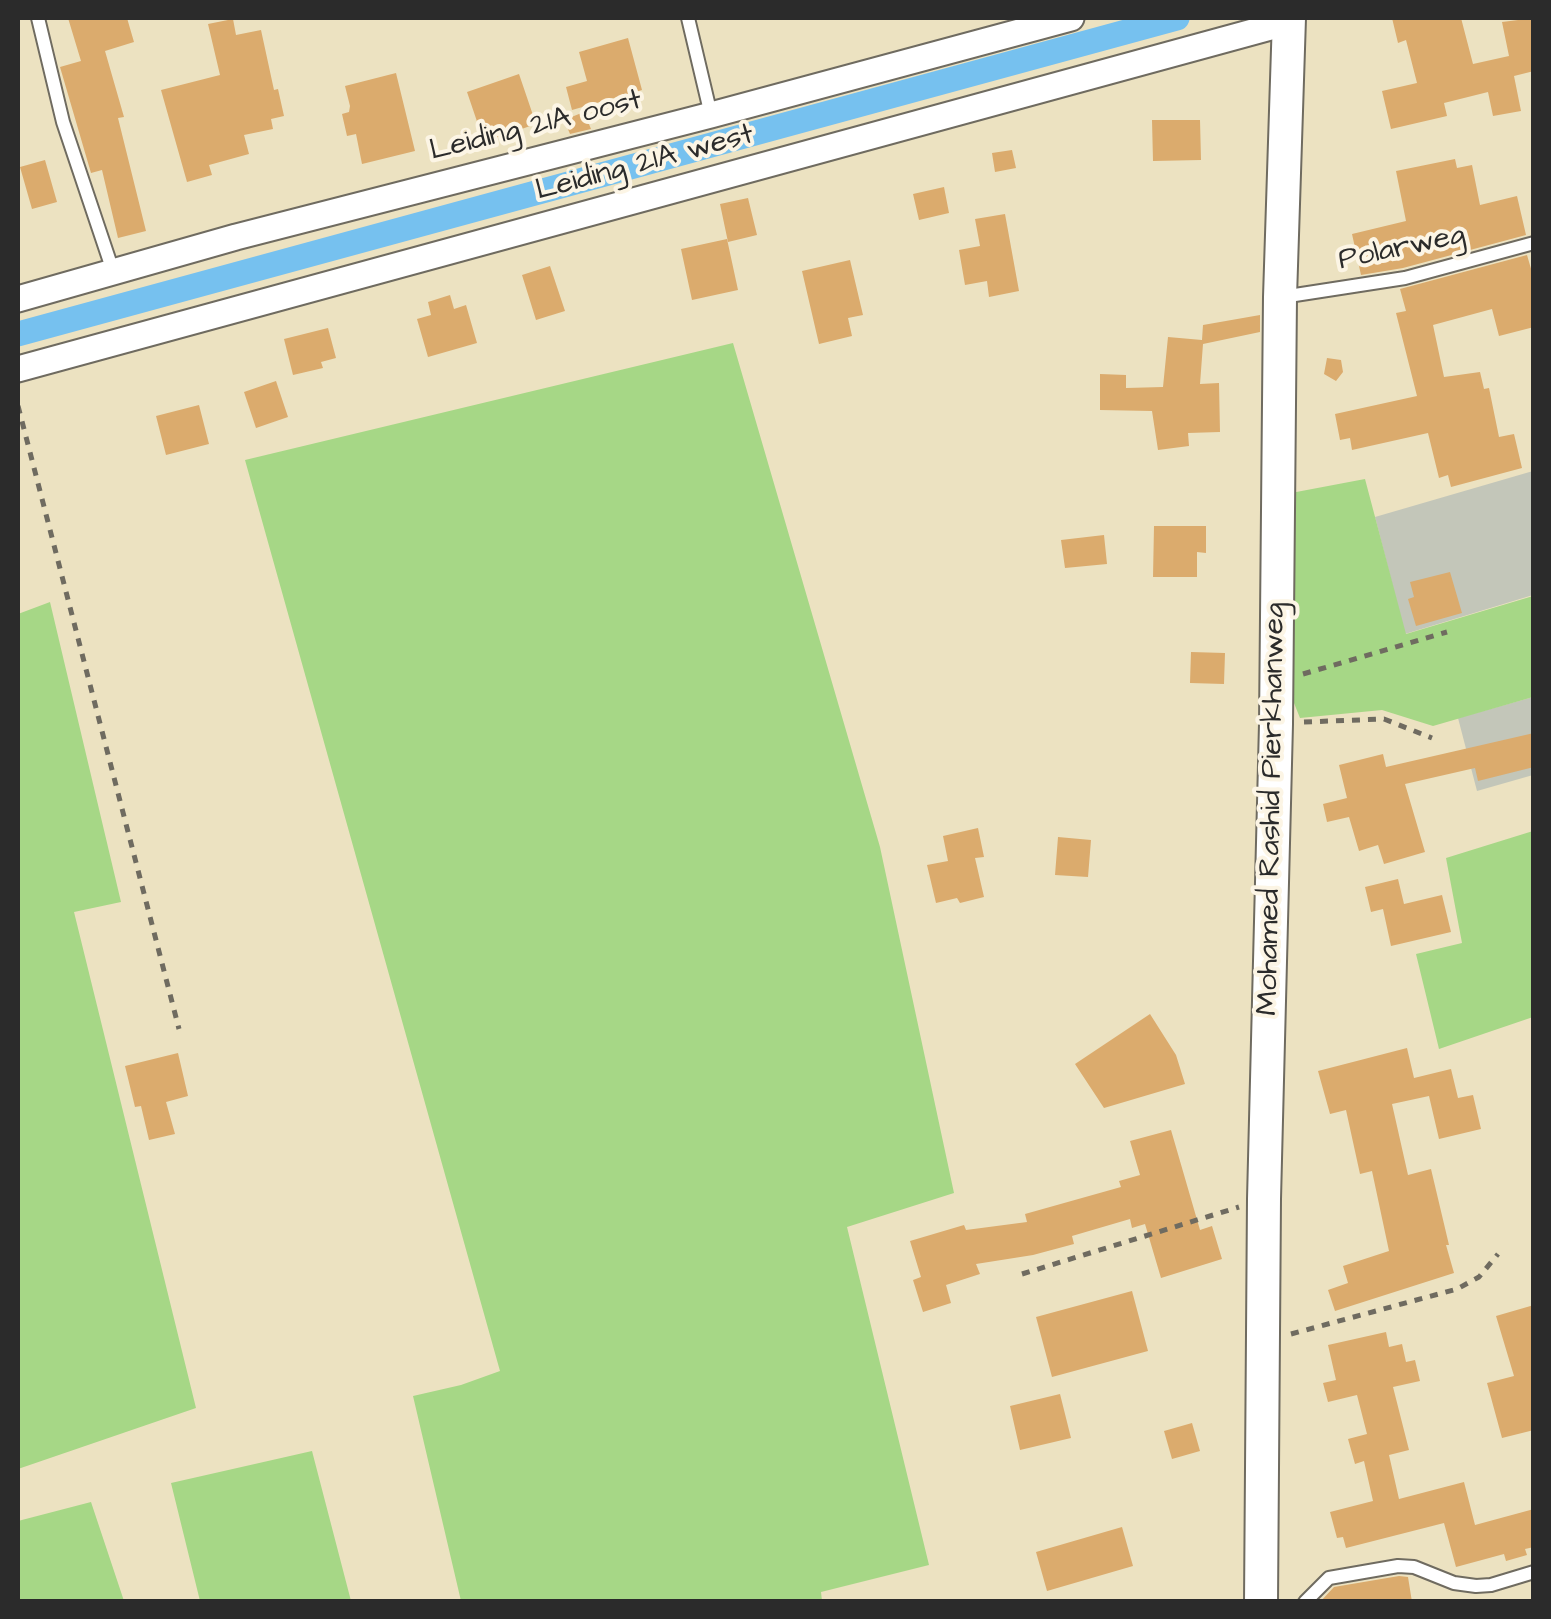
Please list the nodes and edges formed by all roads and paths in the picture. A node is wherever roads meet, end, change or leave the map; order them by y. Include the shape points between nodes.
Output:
1 (38, 18) edge
2 (688, 18) edge
3 (1071, 18) edge
4 (1289, 20) edge
5 (710, 115) junction
6 (1534, 243) edge
7 (113, 271) junction
8 (1280, 298) junction
9 (18, 299) edge
10 (18, 370) edge
11 (18, 406) edge
12 (1447, 632) dead end
13 (1276, 682) junction
14 (1276, 724) junction
15 (1432, 738) dead end
16 (179, 1029) dead end
17 (1264, 1200) junction
18 (1498, 1254) dead end
19 (1022, 1274) dead end
20 (1263, 1337) junction
21 (1534, 1572) edge
22 (1261, 1602) edge
23 (1305, 1602) edge

1 - 7 lane via 63,122
2 - 5 lane
3 - 5 street, Leiding 21A oost
4 - 8 street, Mohamed Rashid Pierkhanweg
4 - 10 street, Leiding 21A west
5 - 7 street, Leiding 21A oost
6 - 8 lane, Polarweg via 1405,278
7 - 9 street, Leiding 21A oost
8 - 13 street, Mohamed Rashid Pierkhanweg
11 - 16 path
12 - 13 path
13 - 14 street, Mohamed Rashid Pierkhanweg
14 - 15 path via 1384,718
14 - 17 street, Mohamed Rashid Pierkhanweg
17 - 19 path
17 - 20 street, Mohamed Rashid Pierkhanweg
18 - 20 path via 1457,1289 1304,1333
20 - 22 street, Mohamed Rashid Pierkhanweg
21 - 23 lane via 1476,1586 1398,1566 1329,1578

